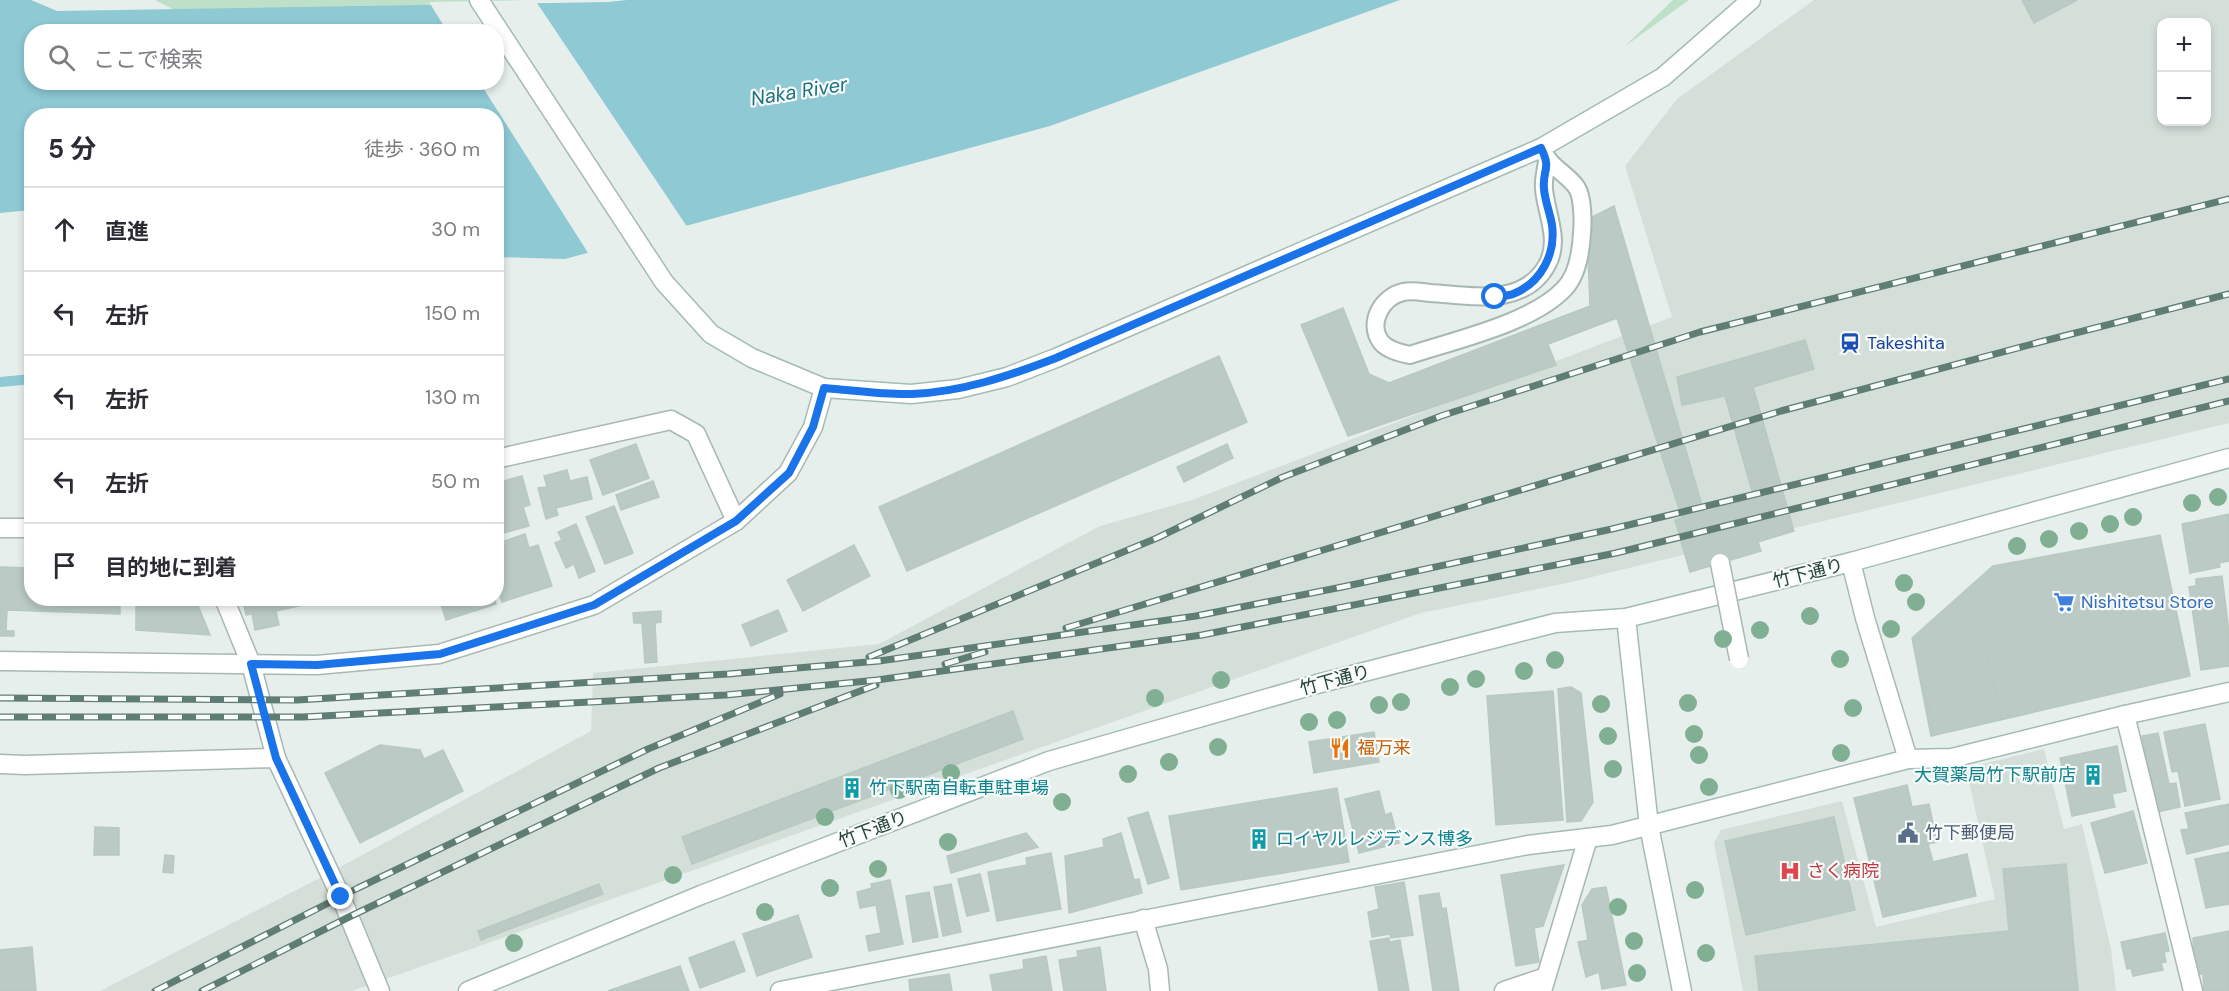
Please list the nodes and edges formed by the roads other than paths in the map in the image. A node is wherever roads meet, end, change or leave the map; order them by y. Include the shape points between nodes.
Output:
1 (478, 0) edge
2 (1751, 0) edge
3 (494, 24) edge
4 (504, 39) edge
5 (1544, 155) junction
6 (824, 388) junction
7 (504, 457) edge
8 (2229, 458) edge
9 (736, 521) junction
10 (0, 528) edge
11 (24, 528) edge
12 (1851, 562) junction
13 (1720, 563) dead end
14 (227, 606) edge
15 (1626, 618) junction
16 (1739, 659) dead end
17 (0, 661) edge
18 (251, 664) junction
19 (2229, 692) edge
20 (2125, 715) junction
21 (276, 758) junction
22 (1908, 759) junction
23 (0, 764) edge
24 (25, 765) junction
25 (0, 774) edge
26 (1649, 826) junction
27 (1588, 838) junction
28 (1143, 919) junction
29 (1544, 984) edge
30 (838, 985) edge
31 (380, 991) edge
32 (468, 991) edge
33 (780, 991) edge
34 (1160, 991) edge
35 (1504, 991) edge
36 (1682, 991) edge
37 (2193, 991) edge

1 - 3 street
2 - 5 street via 1663,77
4 - 6 street via 664,282 711,334 752,358
5 - 5 lane via 1578,189 1583,218 1576,268 1566,288 1543,308 1518,319 1410,355 1382,343 1376,321 1381,306 1404,291 1495,297 1514,294 1547,265 1552,227 1544,188
5 - 6 street via 1007,377 958,389 910,394
6 - 9 street via 813,427 789,473
7 - 9 street via 671,420 696,434
8 - 12 street, 竹下通り
9 - 18 street via 594,605 440,654 317,665
10 - 11 street
12 - 15 street, 竹下通り
12 - 22 street
13 - 16 street, bridge
14 - 18 street
15 - 26 street
15 - 32 street, 竹下通り via 1555,623 1317,684 1049,762 701,895
17 - 18 street
18 - 21 street
19 - 20 street
20 - 22 street via 1952,758
20 - 37 street
21 - 24 street
21 - 31 street
22 - 26 street
23 - 24 street
24 - 25 street
26 - 27 street
26 - 36 street
27 - 28 street via 1528,845
27 - 29 street
28 - 30 street
28 - 34 street via 1158,969
29 - 35 street
30 - 33 street

